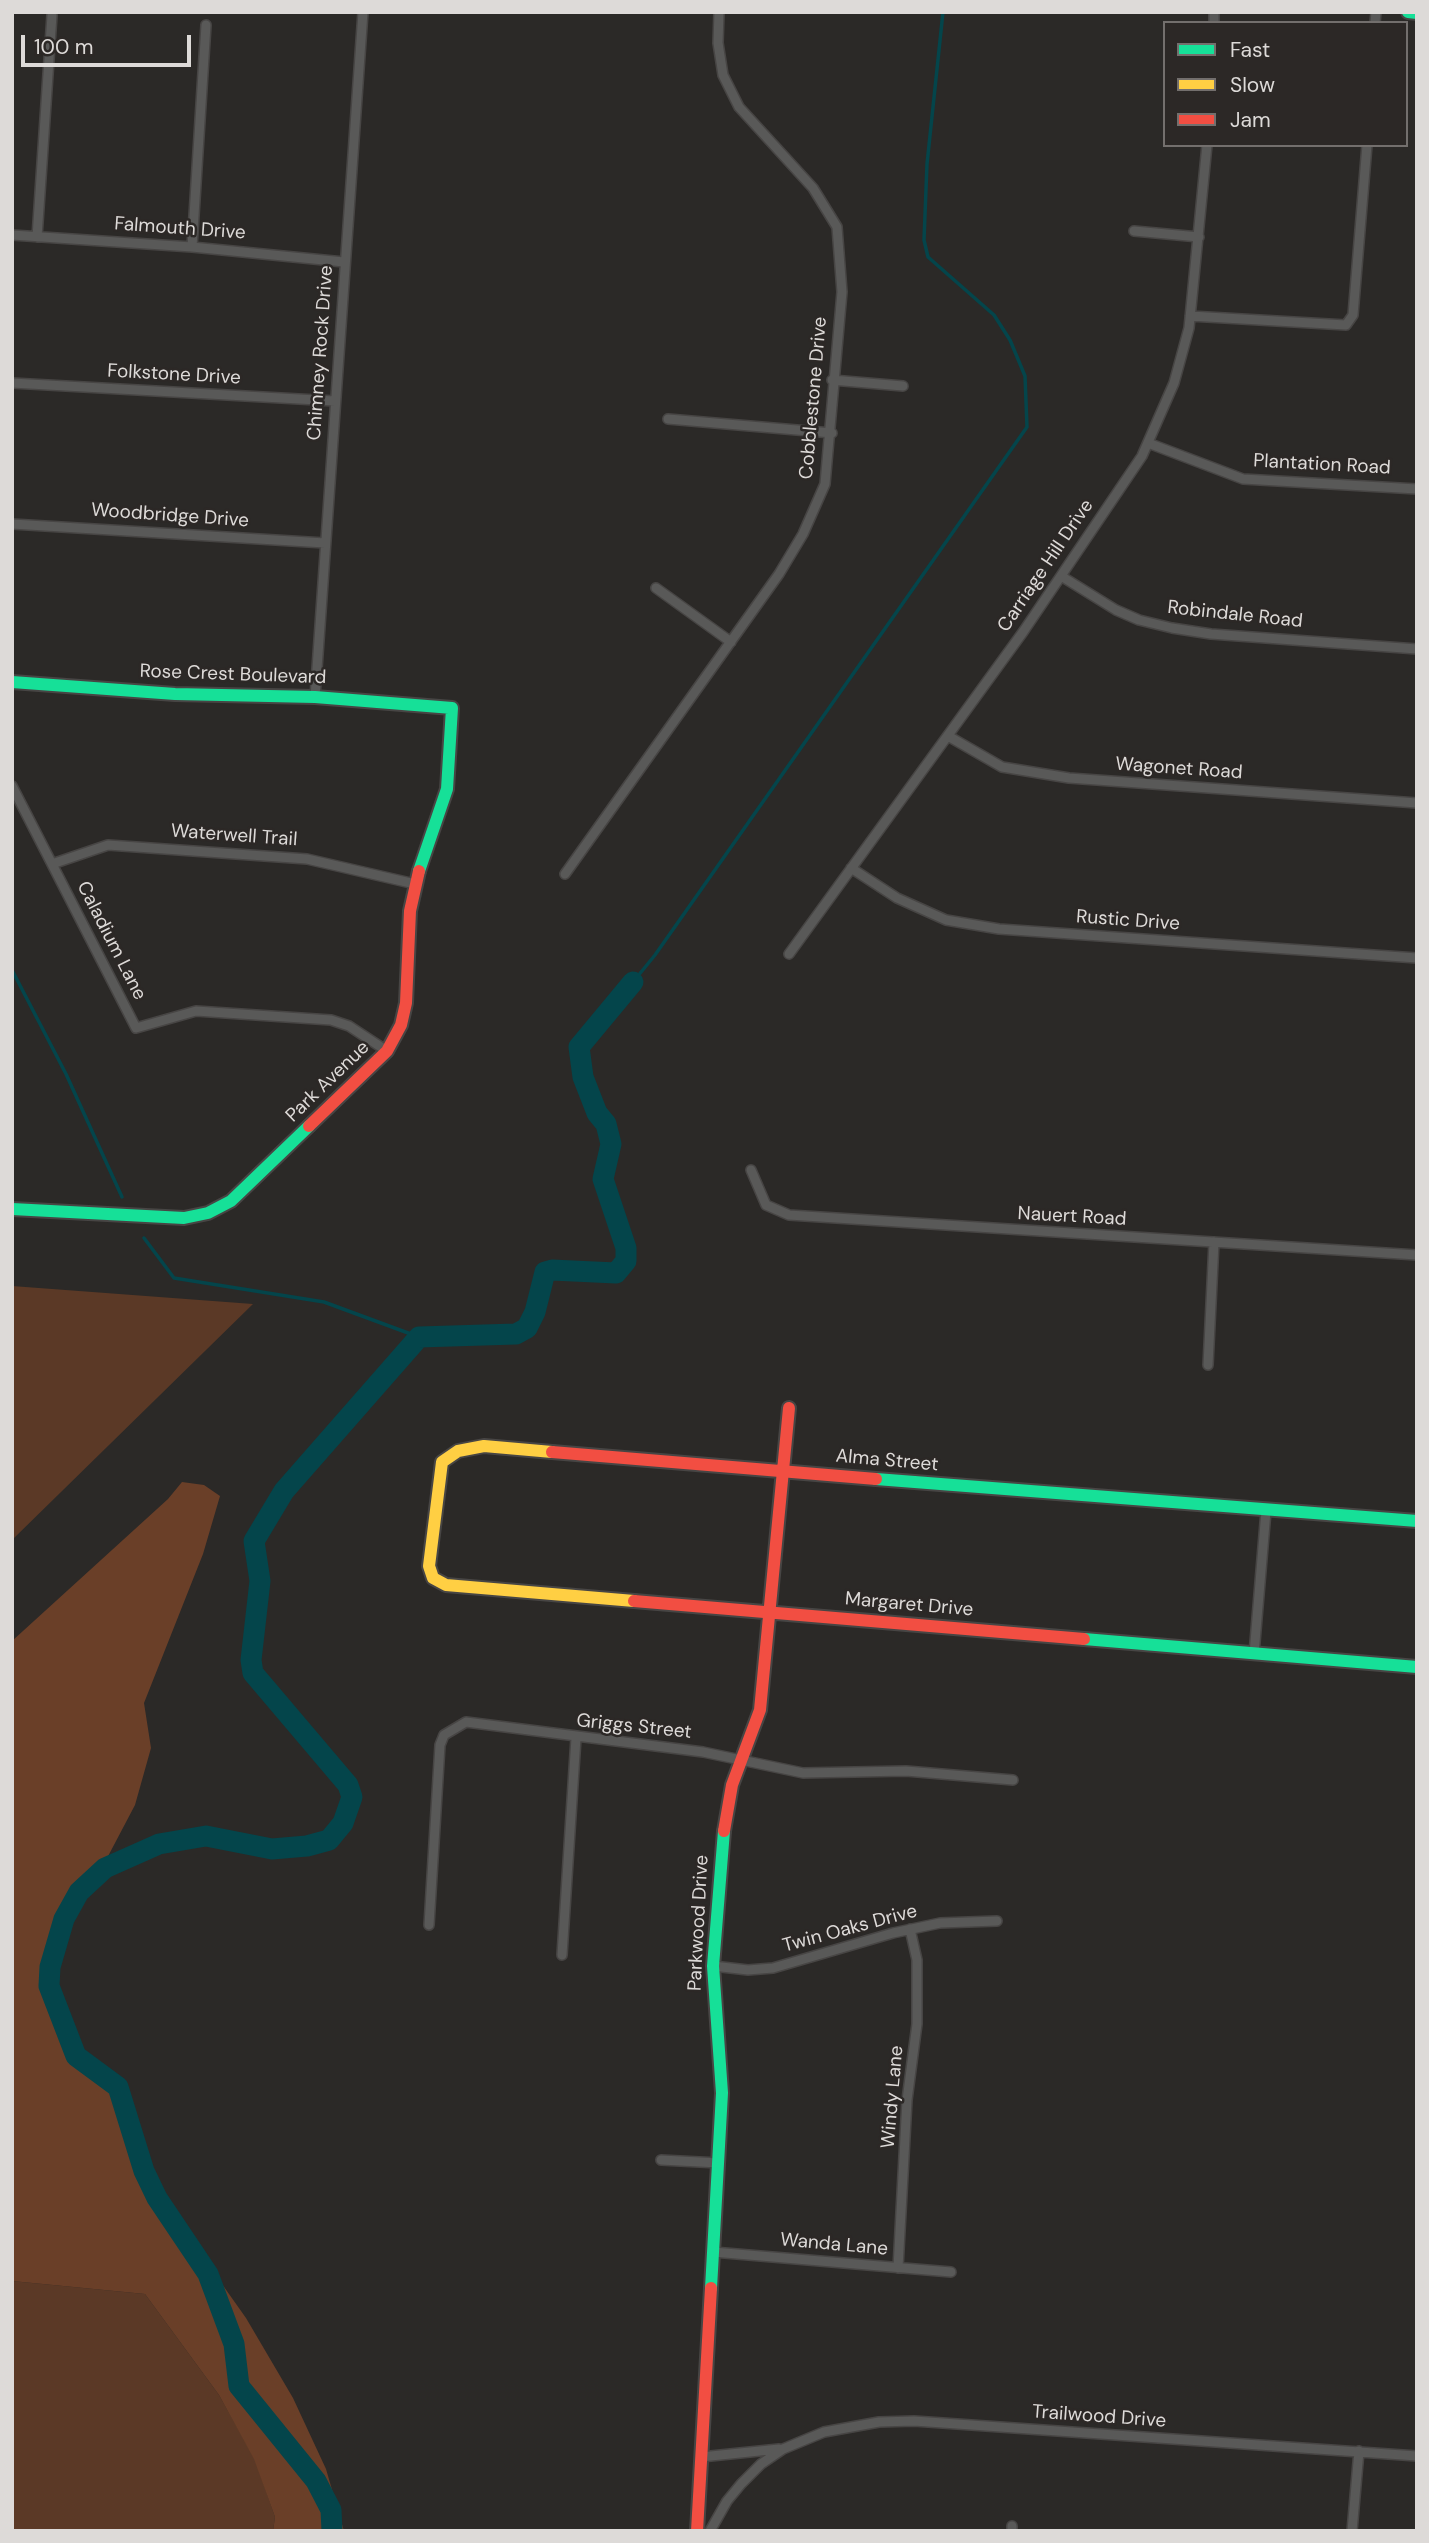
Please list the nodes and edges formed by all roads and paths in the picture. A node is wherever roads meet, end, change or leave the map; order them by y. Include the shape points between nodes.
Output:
1 (363, 12) edge
2 (719, 12) edge
3 (1408, 12) edge
4 (1417, 13) edge
5 (52, 15) dead end
6 (206, 25) dead end
7 (1207, 147) edge
8 (1367, 147) edge
9 (1134, 232) dead end
10 (12, 235) edge
11 (37, 237) junction
12 (1199, 237) junction
13 (192, 247) junction
14 (344, 262) junction
15 (1190, 316) junction
16 (832, 380) junction
17 (12, 383) edge
18 (903, 386) dead end
19 (335, 401) junction
20 (668, 419) dead end
21 (832, 433) junction
22 (1148, 443) junction
23 (1417, 489) edge
24 (12, 524) edge
25 (326, 543) junction
26 (1061, 576) junction
27 (656, 589) dead end
28 (731, 642) junction
29 (1417, 649) edge
30 (12, 682) edge
31 (315, 696) junction
32 (452, 708) joint
33 (948, 736) junction
34 (12, 786) edge
35 (1417, 803) edge
36 (52, 864) junction
37 (851, 868) junction
38 (565, 874) dead end
39 (415, 884) junction
40 (789, 954) dead end
41 (1417, 958) edge
42 (387, 1051) junction
43 (751, 1170) dead end
44 (12, 1209) edge
45 (1214, 1242) junction
46 (1417, 1255) edge
47 (1208, 1365) dead end
48 (789, 1408) dead end
49 (782, 1472) junction
50 (1266, 1511) junction
51 (1417, 1521) edge
52 (429, 1545) joint
53 (771, 1612) junction
54 (1254, 1654) junction
55 (1417, 1667) edge
56 (576, 1738) junction
57 (740, 1760) junction
58 (1013, 1780) dead end
59 (997, 1921) dead end
60 (429, 1925) dead end
61 (910, 1929) junction
62 (562, 1955) dead end
63 (713, 1966) junction
64 (661, 2160) dead end
65 (719, 2163) junction
66 (713, 2252) junction
67 (898, 2268) junction
68 (951, 2272) dead end
69 (783, 2449) junction
70 (1359, 2451) junction
71 (1417, 2456) edge
72 (701, 2458) junction
73 (697, 2531) edge
74 (710, 2531) edge
75 (1352, 2531) edge

1 - 14 street, Chimney Rock Drive
2 - 16 street, Cobblestone Drive via 723,75 739,107 813,188 837,228 842,292
3 - 4 street
5 - 11 street
6 - 13 street
7 - 12 street, Carriage Hill Drive
8 - 15 street via 1353,315 1346,325
9 - 12 street
10 - 11 street, Falmouth Drive
11 - 13 street, Falmouth Drive
12 - 15 street, Carriage Hill Drive
13 - 14 street, Falmouth Drive
14 - 19 street, Chimney Rock Drive
15 - 22 street, Carriage Hill Drive via 1174,383
16 - 18 street
16 - 21 street, Cobblestone Drive
17 - 19 street, Folkstone Drive
19 - 25 street, Chimney Rock Drive
20 - 21 street
21 - 28 street, Cobblestone Drive via 819,502 779,573
22 - 23 street, Plantation Road via 1243,478
22 - 26 street, Carriage Hill Drive
24 - 25 street, Woodbridge Drive
25 - 31 street, Chimney Rock Drive
26 - 29 street, Robindale Road via 1116,610 1172,628
26 - 33 street, Carriage Hill Drive
27 - 28 street
28 - 38 street, Cobblestone Drive
30 - 31 street, Rose Crest Boulevard via 175,694
31 - 32 street, Rose Crest Boulevard
32 - 39 street, Park Avenue via 447,789
33 - 35 street, Wagonet Road via 1002,766 1069,778
33 - 37 street, Carriage Hill Drive
34 - 36 street, Caladium Lane
36 - 39 street, Waterwell Trail via 108,845 307,859
36 - 42 street, Caladium Lane via 136,1028 196,1011 331,1020
37 - 40 street, Carriage Hill Drive
37 - 41 street, Rustic Drive via 897,898 946,920 999,929
39 - 42 street, Park Avenue via 406,1003
42 - 44 street, Park Avenue via 231,1201 208,1213 184,1218
43 - 45 street, Nauert Road via 766,1205 789,1215
45 - 46 street, Nauert Road
45 - 47 street
48 - 49 street, Parkwood Drive
49 - 50 street, Alma Street
49 - 52 street, Alma Street via 469,1447 442,1462
49 - 53 street, Parkwood Drive
50 - 51 street, Alma Street
50 - 54 street
52 - 53 street, Margaret Drive via 433,1578 446,1585
53 - 54 street, Margaret Drive
53 - 57 street, Parkwood Drive via 760,1710
54 - 55 street, Margaret Drive
56 - 57 street, Griggs Street
56 - 60 street, Griggs Street via 466,1722 444,1735
56 - 62 street
57 - 58 street, Griggs Street via 803,1773 906,1771
57 - 63 street, Parkwood Drive via 724,1825
59 - 61 street, Twin Oaks Drive
61 - 63 street, Twin Oaks Drive via 773,1968
61 - 67 street, Windy Lane via 917,1960 917,2024 907,2101
63 - 65 street, Parkwood Drive via 722,2093
64 - 65 street
65 - 66 street, Parkwood Drive
66 - 67 street, Wanda Lane
66 - 72 street, Parkwood Drive
67 - 68 street, Wanda Lane
69 - 70 street, Trailwood Drive via 824,2431 914,2421
69 - 72 street, Trailwood Drive
69 - 74 street, Trailwood Drive via 741,2484
70 - 71 street, Trailwood Drive
70 - 75 street
72 - 73 street, Parkwood Drive

